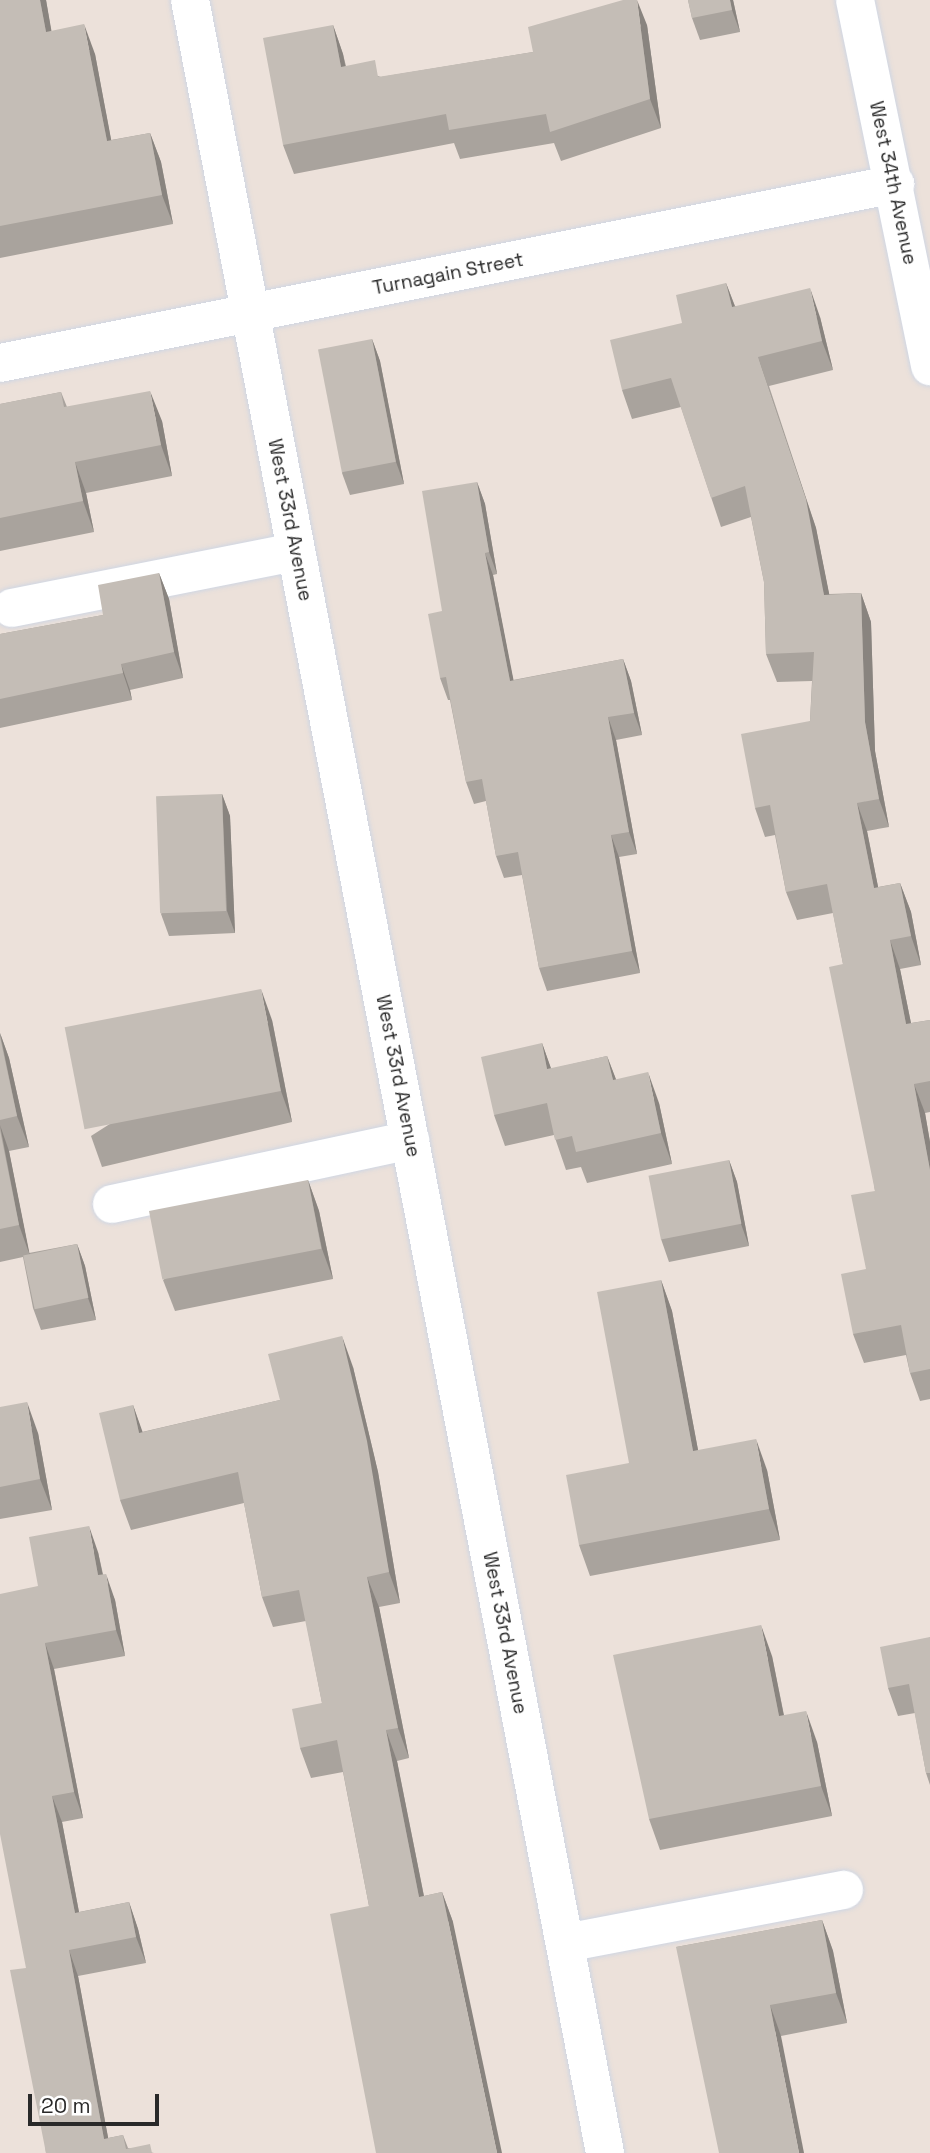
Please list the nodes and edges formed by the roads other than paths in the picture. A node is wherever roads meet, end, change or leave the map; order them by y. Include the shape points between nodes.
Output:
1 (190, 0) edge
2 (855, 0) edge
3 (895, 184) junction
4 (251, 314) junction
5 (0, 363) edge
6 (930, 366) edge
7 (296, 552) junction
8 (12, 608) dead end
9 (410, 1140) junction
10 (112, 1204) dead end
11 (844, 1890) dead end
12 (565, 1943) junction
13 (605, 2153) edge

1 - 4 street, West 33rd Avenue
2 - 3 street, West 34th Avenue
3 - 4 street, Turnagain Street
3 - 6 street, West 34th Avenue
4 - 5 street, Turnagain Street
4 - 7 street, West 33rd Avenue
7 - 8 street
7 - 9 street, West 33rd Avenue
9 - 10 street
9 - 12 street, West 33rd Avenue
11 - 12 street
12 - 13 street, West 33rd Avenue

